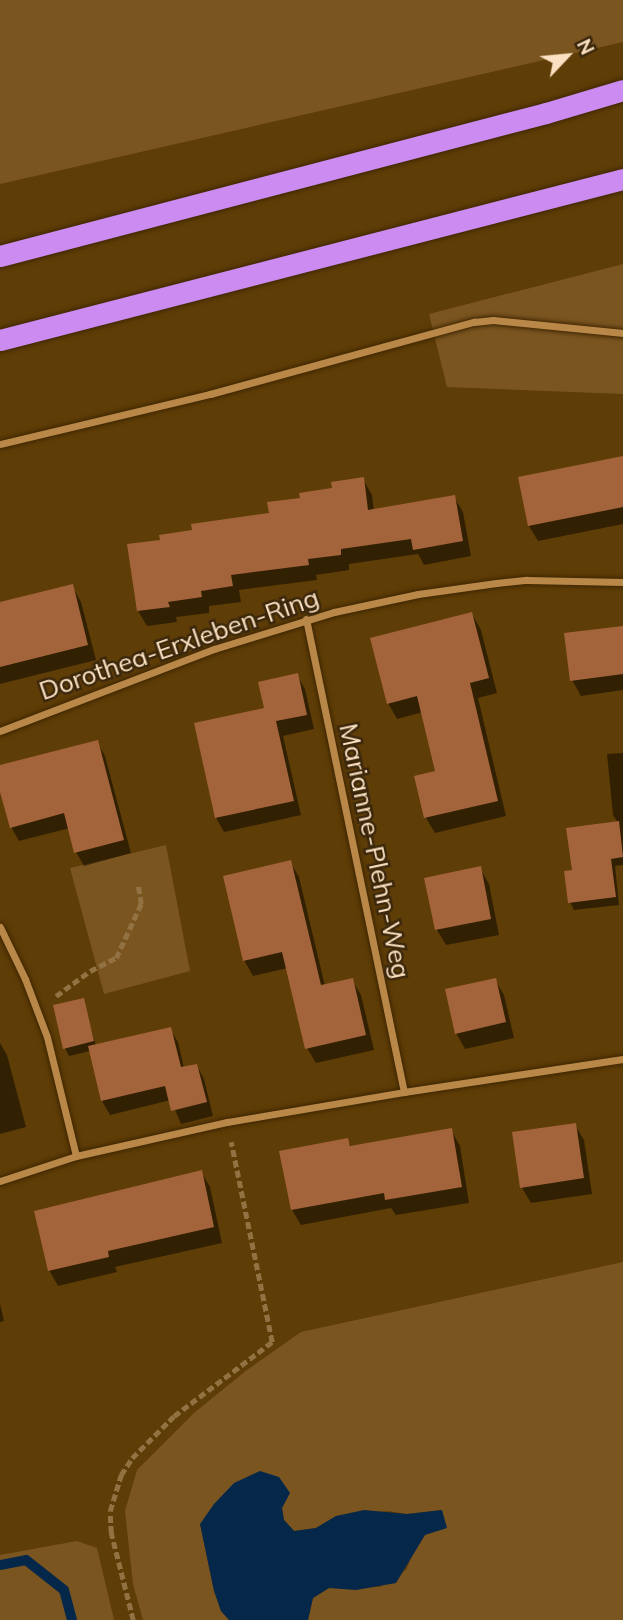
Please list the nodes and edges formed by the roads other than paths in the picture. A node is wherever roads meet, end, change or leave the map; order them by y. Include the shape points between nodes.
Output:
1 (623, 90) edge
2 (623, 179) edge
3 (0, 256) edge
4 (623, 333) edge
5 (0, 340) edge
6 (0, 443) edge
7 (623, 582) edge
8 (306, 620) junction
9 (0, 731) edge
10 (0, 927) edge
11 (623, 1059) edge
12 (404, 1092) junction
13 (76, 1156) junction
14 (0, 1181) edge

1 - 3 highway
2 - 5 highway
4 - 6 street via 474,322 210,394
7 - 8 street, Dorothea-Erxleben-Ring via 496,583 418,594
8 - 9 street, Dorothea-Erxleben-Ring via 214,649
8 - 12 street, Marianne-Plehn-Weg
10 - 13 street via 47,1037
11 - 12 street
12 - 13 street via 227,1122
13 - 14 street

